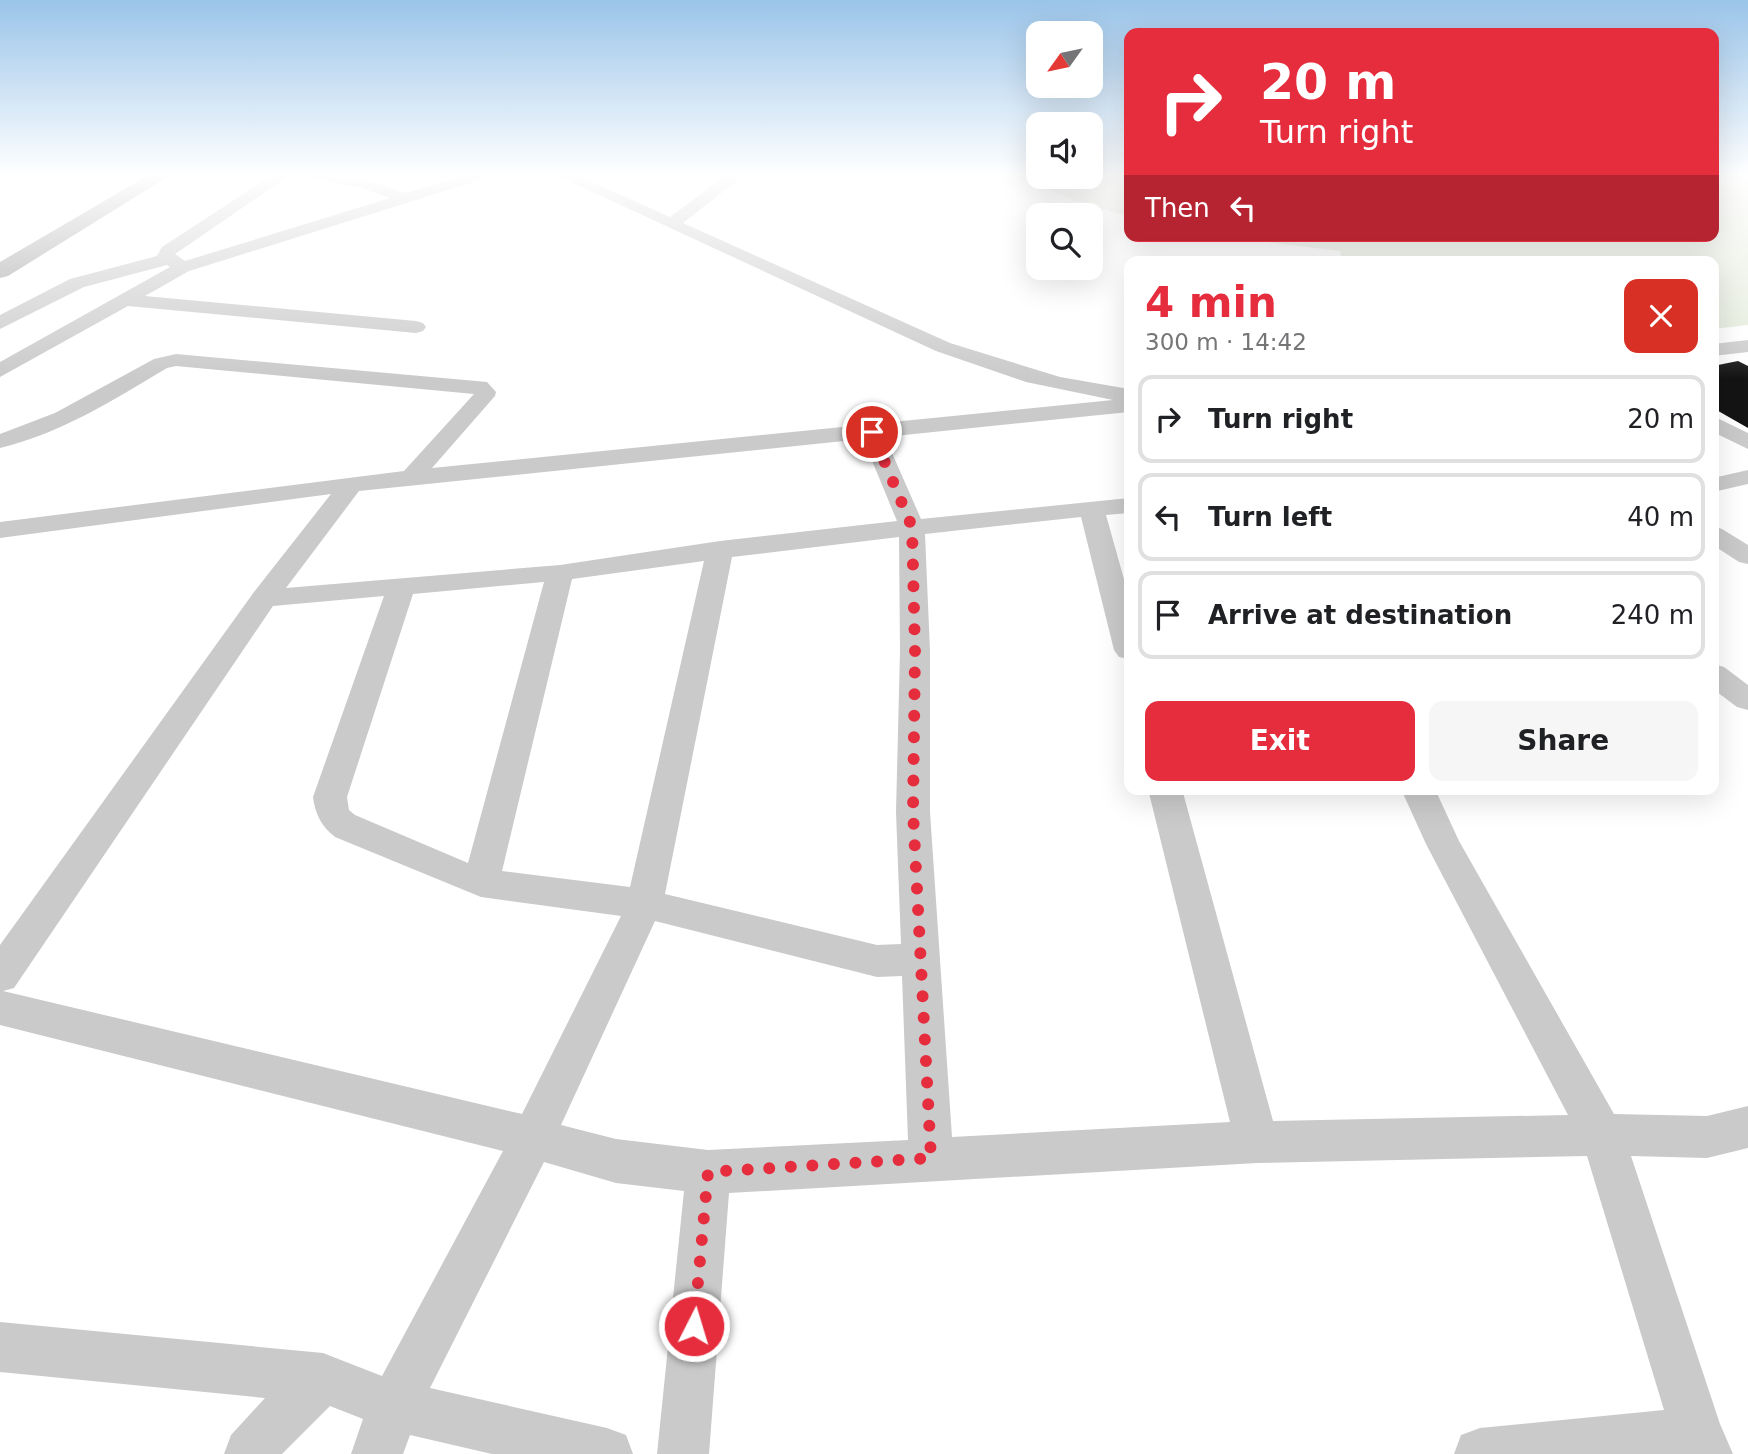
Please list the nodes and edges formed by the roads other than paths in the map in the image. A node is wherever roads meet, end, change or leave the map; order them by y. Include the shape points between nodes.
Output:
1 (26, 244) edge
2 (46, 244) edge
3 (179, 244) edge
4 (242, 244) edge
5 (715, 244) edge
6 (0, 259) edge
7 (176, 263) junction
8 (0, 271) edge
9 (123, 300) junction
10 (0, 323) edge
11 (416, 327) dead end
12 (1744, 349) edge
13 (1719, 350) edge
14 (0, 371) edge
15 (1124, 394) edge
16 (1124, 406) edge
17 (1719, 426) edge
18 (872, 432) junction
19 (0, 441) edge
20 (1748, 442) edge
21 (1748, 477) edge
22 (411, 478) junction
23 (351, 484) junction
24 (1719, 484) edge
25 (1124, 506) edge
26 (1092, 510) junction
27 (912, 527) junction
28 (0, 530) edge
29 (1719, 538) edge
30 (719, 549) junction
31 (1748, 556) edge
32 (559, 573) junction
33 (401, 589) junction
34 (264, 598) junction
35 (1124, 631) edge
36 (1719, 678) edge
37 (1748, 700) edge
38 (1167, 795) edge
39 (1421, 795) edge
40 (481, 883) junction
41 (645, 904) junction
42 (922, 959) junction
43 (0, 976) edge
44 (0, 1008) edge
45 (1748, 1128) edge
46 (1602, 1135) junction
47 (533, 1138) junction
48 (1257, 1142) junction
49 (931, 1158) junction
50 (708, 1172) junction
51 (0, 1347) edge
52 (323, 1378) junction
53 (394, 1406) junction
54 (1702, 1443) edge
55 (250, 1454) edge
56 (377, 1454) edge
57 (607, 1454) edge
58 (683, 1454) edge
59 (1480, 1454) edge

1 - 6 main road
2 - 8 main road
3 - 7 street via 166,256
4 - 7 street
5 - 15 street via 943,347 1049,380
7 - 9 street
7 - 10 street via 77,283
9 - 11 street
9 - 14 street
12 - 13 street
16 - 18 street
17 - 20 street
18 - 22 street
18 - 27 street
19 - 22 street via 58,421 161,363 176,360 479,387 484,396
21 - 24 street
22 - 23 street
23 - 28 street
23 - 34 street
25 - 26 street
26 - 27 street
26 - 35 street
27 - 30 street
27 - 42 street via 913,812
29 - 31 street
30 - 32 street
30 - 41 street
32 - 33 street
32 - 40 street
33 - 34 street
33 - 40 street via 330,797 331,809 347,828
34 - 43 street
36 - 37 street
38 - 48 street
39 - 46 street
40 - 41 street
41 - 42 street via 877,961
41 - 47 street
42 - 49 street
44 - 47 street
45 - 46 street via 1707,1137
46 - 48 street
46 - 54 street
47 - 50 street via 616,1161
47 - 53 street
48 - 49 street
49 - 50 street
50 - 58 street
51 - 52 street
52 - 53 street
52 - 55 street via 268,1430
53 - 56 street
53 - 57 street
54 - 59 street

